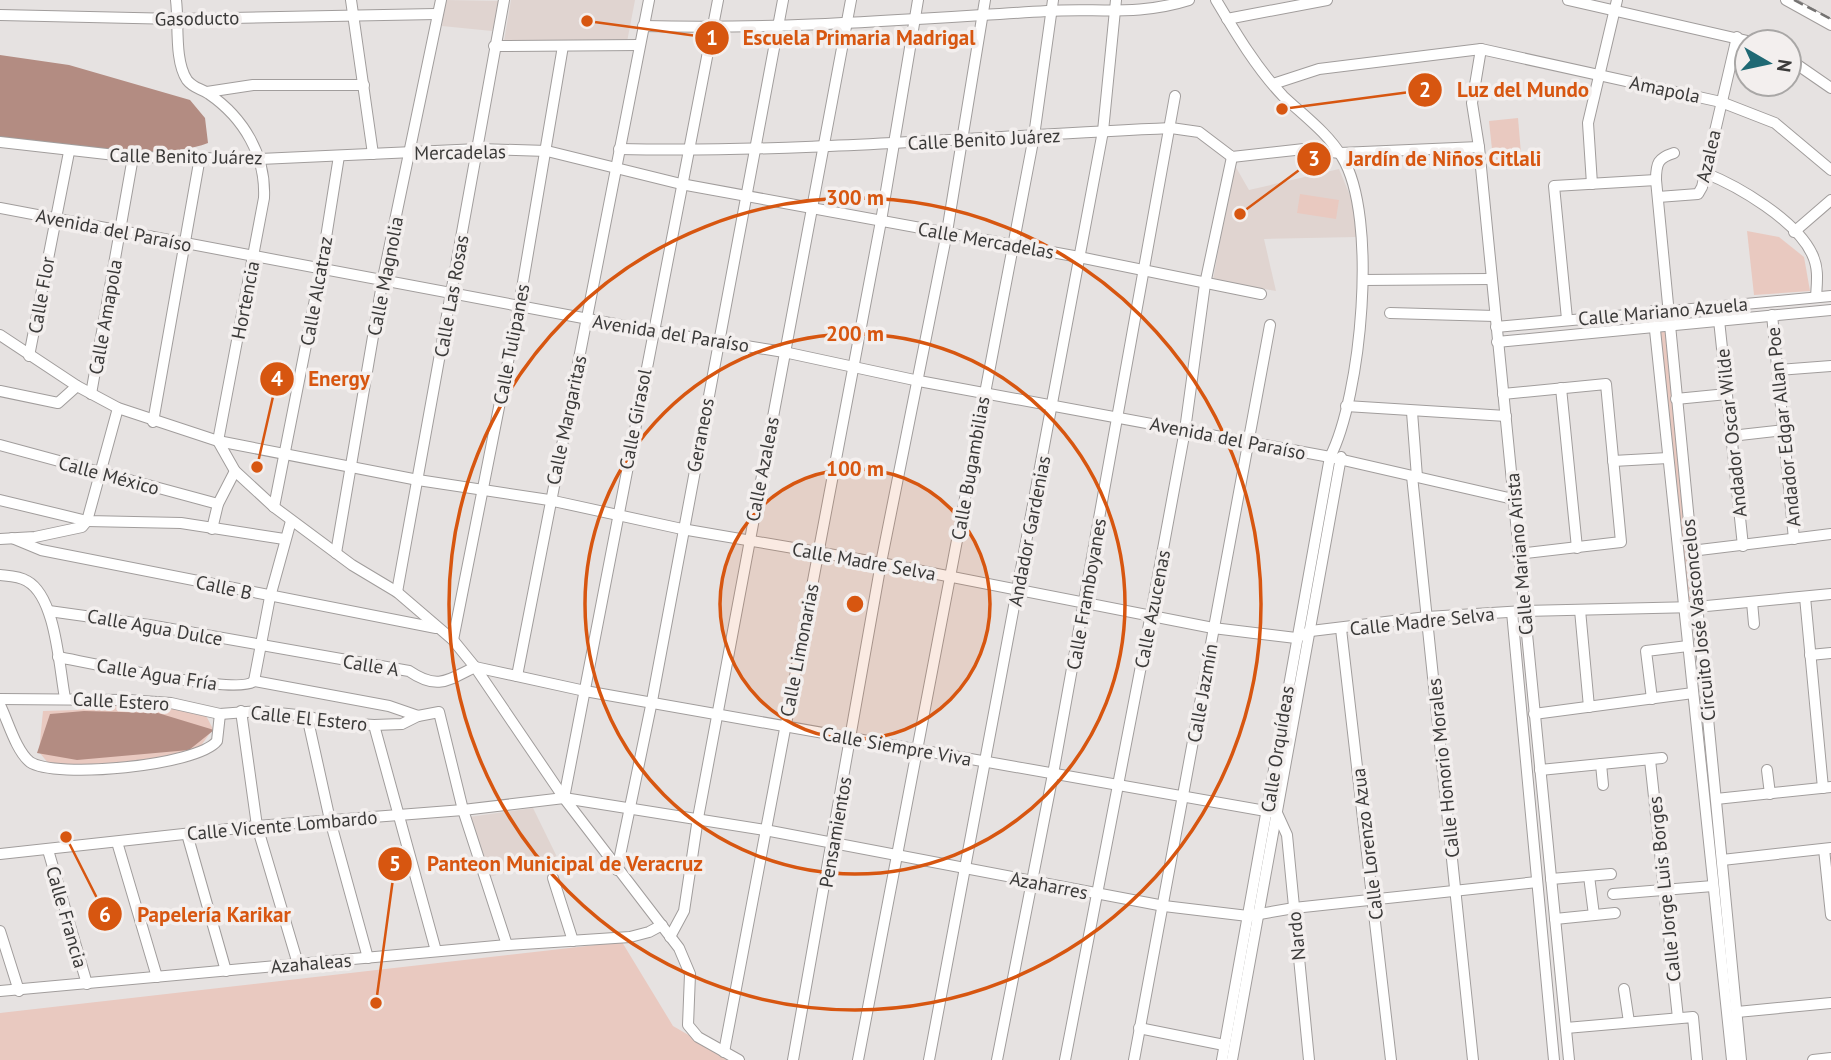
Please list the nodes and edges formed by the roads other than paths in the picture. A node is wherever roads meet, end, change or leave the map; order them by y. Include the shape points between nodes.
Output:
1 (176, 0) edge
2 (351, 0) edge
3 (441, 0) edge
4 (504, 0) edge
5 (649, 0) edge
6 (718, 0) edge
7 (783, 0) edge
8 (851, 0) edge
9 (918, 0) edge
10 (985, 0) edge
11 (1189, 0) edge
12 (1216, 0) edge
13 (1327, 0) edge
14 (1568, 0) edge
15 (1786, 0) edge
16 (1052, 5) edge
17 (1616, 5) edge
18 (1115, 6) edge
19 (353, 14) junction
20 (436, 14) junction
21 (0, 15) edge
22 (982, 15) junction
23 (916, 18) junction
24 (178, 19) junction
25 (1227, 19) junction
26 (847, 25) junction
27 (1831, 25) edge
28 (643, 26) junction
29 (776, 27) junction
30 (711, 28) junction
31 (1733, 36) edge
32 (495, 46) junction
33 (563, 46) junction
34 (639, 46) junction
35 (1482, 49) junction
36 (1733, 53) edge
37 (1803, 69) edge
38 (1600, 76) junction
39 (1273, 84) junction
40 (364, 85) junction
41 (1831, 88) edge
42 (207, 92) junction
43 (1175, 96) dead end
44 (1721, 102) junction
45 (1171, 128) junction
46 (1103, 131) junction
47 (1034, 136) junction
48 (963, 140) junction
49 (0, 142) edge
50 (895, 144) junction
51 (825, 145) junction
52 (1479, 147) junction
53 (757, 148) junction
54 (479, 149) junction
55 (619, 149) junction
56 (547, 151) junction
57 (688, 151) junction
58 (69, 152) junction
59 (410, 153) junction
60 (1340, 153) junction
61 (1674, 153) dead end
62 (373, 154) junction
63 (339, 156) junction
64 (1232, 156) junction
65 (133, 157) junction
66 (200, 157) junction
67 (260, 159) junction
68 (616, 170) junction
69 (1831, 170) edge
70 (1705, 173) junction
71 (1656, 180) junction
72 (681, 184) junction
73 (1592, 184) junction
74 (748, 194) junction
75 (1658, 197) junction
76 (1831, 201) edge
77 (812, 207) junction
78 (0, 208) edge
79 (55, 219) junction
80 (881, 221) junction
81 (120, 231) junction
82 (947, 232) junction
83 (1794, 232) junction
84 (184, 243) junction
85 (1014, 245) junction
86 (253, 257) junction
87 (1079, 257) junction
88 (321, 269) junction
89 (1145, 270) junction
90 (383, 278) junction
91 (1491, 279) junction
92 (1363, 280) junction
93 (1205, 284) junction
94 (451, 292) junction
95 (1261, 294) dead end
96 (1831, 296) edge
97 (1816, 297) junction
98 (519, 306) junction
99 (1668, 310) junction
100 (1831, 310) edge
101 (1653, 312) junction
102 (1390, 313) dead end
103 (1772, 316) junction
104 (587, 319) junction
105 (1567, 319) junction
106 (1719, 320) junction
107 (1495, 321) junction
108 (1669, 324) junction
109 (1270, 325) dead end
110 (1654, 326) junction
111 (652, 331) junction
112 (0, 335) edge
113 (718, 341) junction
114 (1497, 342) junction
115 (784, 352) junction
116 (29, 356) junction
117 (853, 365) junction
118 (1831, 366) edge
119 (1777, 370) junction
120 (919, 381) junction
121 (77, 386) junction
122 (1561, 388) junction
123 (0, 391) edge
124 (983, 393) junction
125 (91, 394) junction
126 (1503, 394) junction
127 (1727, 394) junction
128 (1676, 399) junction
129 (1052, 406) junction
130 (1346, 407) junction
131 (118, 408) junction
132 (1412, 412) junction
133 (1506, 416) junction
134 (1119, 417) junction
135 (153, 422) junction
136 (1185, 430) junction
137 (1784, 430) junction
138 (1731, 436) junction
139 (218, 441) junction
140 (1339, 441) junction
141 (1248, 442) junction
142 (0, 445) edge
143 (285, 454) junction
144 (1330, 457) junction
145 (1668, 457) junction
146 (1613, 461) junction
147 (1342, 462) junction
148 (353, 467) junction
149 (235, 471) junction
150 (100, 472) junction
151 (1414, 476) junction
152 (418, 480) junction
153 (483, 491) junction
154 (1513, 499) junction
155 (0, 500) edge
156 (549, 500) junction
157 (218, 504) junction
158 (274, 507) junction
159 (617, 516) junction
160 (87, 521) junction
161 (291, 521) junction
162 (212, 529) junction
163 (682, 529) junction
164 (1831, 534) edge
165 (6, 538) edge
166 (284, 539) junction
167 (1794, 539) junction
168 (749, 540) junction
169 (1743, 545) junction
170 (1577, 548) junction
171 (1691, 551) junction
172 (818, 552) junction
173 (336, 553) junction
174 (1518, 554) junction
175 (881, 563) junction
176 (0, 575) edge
177 (950, 576) junction
178 (1018, 589) junction
179 (397, 592) junction
180 (1831, 594) edge
181 (270, 597) junction
182 (1805, 597) junction
183 (1084, 602) junction
184 (1752, 602) junction
185 (1696, 607) junction
186 (1684, 608) junction
187 (1580, 610) junction
188 (49, 611) junction
189 (1518, 612) junction
190 (1151, 614) junction
191 (1427, 617) junction
192 (1754, 624) dead end
193 (439, 628) junction
194 (1213, 628) junction
195 (1340, 629) junction
196 (1311, 631) junction
197 (1296, 638) junction
198 (453, 640) junction
199 (261, 644) junction
200 (1688, 646) junction
201 (1831, 653) edge
202 (1810, 655) junction
203 (58, 657) junction
204 (475, 667) junction
205 (517, 676) junction
206 (254, 681) junction
207 (1288, 687) junction
208 (1300, 689) junction
209 (585, 691) junction
210 (1693, 693) junction
211 (65, 698) junction
212 (0, 699) edge
213 (1652, 699) junction
214 (652, 701) junction
215 (0, 705) edge
216 (1589, 707) junction
217 (241, 711) junction
218 (717, 713) junction
219 (1534, 714) junction
220 (220, 715) junction
221 (307, 716) junction
222 (418, 716) junction
223 (374, 725) junction
224 (784, 727) junction
225 (852, 738) junction
226 (917, 749) junction
227 (1662, 758) dead end
228 (1650, 760) junction
229 (983, 761) junction
230 (1601, 764) junction
231 (1540, 770) junction
232 (1767, 770) dead end
233 (1053, 774) junction
234 (1603, 785) dead end
235 (1118, 787) junction
236 (1827, 788) edge
237 (1770, 794) junction
238 (564, 798) junction
239 (1184, 798) junction
240 (1716, 799) junction
241 (628, 808) junction
242 (463, 810) junction
243 (1272, 813) junction
244 (398, 815) junction
245 (698, 818) junction
246 (330, 820) junction
247 (257, 826) junction
248 (765, 830) junction
249 (187, 834) junction
250 (117, 842) junction
251 (833, 843) junction
252 (1827, 849) edge
253 (48, 850) junction
254 (0, 854) edge
255 (896, 856) junction
256 (1722, 860) junction
257 (965, 868) junction
258 (617, 870) junction
259 (1611, 874) dead end
260 (1589, 876) junction
261 (553, 878) dead end
262 (1551, 879) junction
263 (1032, 881) junction
264 (1537, 882) junction
265 (1713, 886) junction
266 (1663, 889) junction
267 (1456, 891) junction
268 (1097, 894) junction
269 (1612, 894) dead end
270 (1374, 901) junction
271 (1164, 906) junction
272 (1831, 907) edge
273 (1294, 908) junction
274 (1615, 913) dead end
275 (1254, 915) junction
276 (1594, 915) junction
277 (1831, 915) edge
278 (1555, 919) junction
279 (662, 925) junction
280 (0, 931) edge
281 (670, 937) junction
282 (573, 941) junction
283 (507, 945) junction
284 (436, 951) junction
285 (368, 958) junction
286 (298, 964) junction
287 (226, 971) junction
288 (158, 977) junction
289 (87, 984) junction
290 (1624, 989) dead end
291 (0, 991) edge
292 (19, 991) junction
293 (1831, 1003) edge
294 (1737, 1012) junction
295 (1678, 1018) junction
296 (1629, 1022) junction
297 (1139, 1028) junction
298 (1566, 1028) junction
299 (1224, 1045) junction
300 (724, 1052) junction
301 (1831, 1058) edge
302 (796, 1059) edge
303 (738, 1060) edge
304 (858, 1060) edge
305 (929, 1060) edge
306 (997, 1060) edge
307 (1065, 1060) edge
308 (1134, 1060) edge
309 (1222, 1060) edge
310 (1232, 1060) edge
311 (1309, 1060) edge
312 (1391, 1060) edge
313 (1473, 1060) edge
314 (1553, 1060) edge
315 (1569, 1060) edge
316 (1697, 1060) edge
317 (1732, 1060) edge
318 (1741, 1060) edge
319 (1813, 1060) edge

1 - 24 street
2 - 19 street
3 - 20 street, Calle Magnolia
4 - 32 street, Calle Las Rosas
5 - 28 street, Calle Margaritas
6 - 30 street, Calle Girasol
7 - 29 street, Geraneos
8 - 26 street, Calle Azaleas
9 - 23 street, Calle Limonarias
10 - 22 street
11 - 18 street via 1161,9
12 - 25 street, Calle Orquídeas
13 - 25 street
14 - 17 street
15 - 27 street
16 - 18 street
16 - 22 street
16 - 47 street, Calle Bugambilias
17 - 31 street
17 - 38 street
18 - 46 street, Andador Gardenias
19 - 20 street, Gasoducto
19 - 24 street, Gasoducto
19 - 40 street
20 - 59 street, Calle Magnolia
21 - 24 street, Gasoducto
22 - 23 street
22 - 48 street
23 - 26 street
23 - 50 street, Calle Limonarias
24 - 42 street via 184,73 195,88
25 - 39 street, Calle Orquídeas
26 - 29 street
26 - 51 street, Calle Azaleas
28 - 30 street
28 - 34 street, Calle Margaritas
29 - 30 street
29 - 53 street, Geraneos
30 - 57 street, Calle Girasol
32 - 33 street
32 - 54 street, Calle Las Rosas
33 - 34 street
33 - 56 street, Calle Tulipanes
34 - 55 street, Calle Margaritas
35 - 38 street, Amapola
35 - 39 street, Amapola via 1319,69
35 - 52 street, Calle Mariano Arista via 1472,103
36 - 44 street, Azalea
37 - 41 street
38 - 44 street, Amapola
38 - 73 street via 1587,134
39 - 60 street, Calle Orquídeas
40 - 42 street via 253,85
40 - 62 street
42 - 67 street via 231,112
43 - 45 street, Calle Framboyanes
44 - 69 street, Amapola via 1775,123
44 - 70 street, Azalea
45 - 46 street, Calle Benito Juárez
45 - 64 street, Calle Benito Juárez via 1199,132
45 - 89 street, Calle Framboyanes
46 - 47 street, Calle Benito Juárez
46 - 87 street, Andador Gardenias
47 - 48 street, Calle Benito Juárez
47 - 85 street, Calle Bugambilias
48 - 50 street, Calle Benito Juárez
48 - 82 street
49 - 58 street, Calle Benito Juárez
50 - 51 street, Calle Benito Juárez
50 - 80 street, Calle Limonarias
51 - 53 street, Calle Benito Juárez
51 - 77 street, Calle Azaleas
52 - 60 street
52 - 91 street, Calle Mariano Arista
53 - 57 street, Calle Benito Juárez
53 - 74 street, Geraneos
54 - 56 street, Mercadelas
54 - 59 street, Mercadelas
54 - 94 street, Calle Las Rosas
55 - 57 street, Calle Benito Juárez
55 - 68 street, Calle Margaritas
56 - 68 street, Calle Mercadelas
56 - 98 street, Calle Tulipanes
57 - 72 street, Calle Girasol
58 - 65 street, Calle Benito Juárez
58 - 79 street, Calle Flor
59 - 62 street, Mercadelas
59 - 90 street, Calle Magnolia
60 - 64 street via 1304,149
60 - 92 street, Calle Orquídeas via 1362,219
61 - 71 street via 1662,156 1656,164
62 - 63 street, Calle Benito Juárez
63 - 67 street, Calle Benito Juárez
63 - 88 street, Calle Alcatraz
64 - 93 street, Calle Azucenas
65 - 66 street, Calle Benito Juárez
65 - 81 street, Calle Amapola
66 - 67 street, Calle Benito Juárez
66 - 84 street
67 - 86 street, Hortencia via 264,198
68 - 72 street, Calle Mercadelas
68 - 104 street, Calle Margaritas
70 - 75 street, Azalea via 1698,194
70 - 83 street via 1757,200
71 - 73 street
71 - 75 street, Circuito José Vasconcelos
72 - 74 street, Calle Mercadelas
72 - 111 street, Calle Girasol
73 - 105 street via 1554,186
74 - 77 street, Calle Mercadelas
74 - 113 street, Geraneos
75 - 99 street, Circuito José Vasconcelos
76 - 83 street
77 - 80 street, Calle Mercadelas
77 - 115 street, Calle Azaleas
78 - 79 street, Avenida del Paraíso
79 - 81 street, Avenida del Paraíso
79 - 116 street, Calle Flor
80 - 82 street, Calle Mercadelas
80 - 117 street, Calle Limonarias
81 - 84 street, Avenida del Paraíso
81 - 125 street, Calle Amapola
82 - 85 street, Calle Mercadelas
82 - 120 street
83 - 97 street via 1812,252 1817,268
84 - 86 street, Avenida del Paraíso
84 - 135 street
85 - 87 street, Calle Mercadelas
85 - 124 street, Calle Bugambilias
86 - 88 street, Avenida del Paraíso
86 - 139 street, Hortencia
87 - 89 street, Calle Mercadelas
87 - 129 street, Andador Gardenias
88 - 90 street, Avenida del Paraíso
88 - 143 street, Calle Alcatraz
89 - 93 street, Calle Mercadelas
89 - 134 street, Calle Framboyanes
90 - 94 street, Avenida del Paraíso
90 - 148 street, Calle Magnolia
91 - 92 street
91 - 107 street, Calle Mariano Arista
92 - 130 street, Calle Orquídeas
93 - 95 street, Calle Mercadelas
93 - 136 street, Calle Azucenas
94 - 98 street, Avenida del Paraíso
94 - 152 street, Calle Las Rosas
96 - 97 street, Calle Mariano Azuela
97 - 99 street, Calle Mariano Azuela
98 - 104 street, Avenida del Paraíso
98 - 153 street, Calle Tulipanes
99 - 101 street, Calle Mariano Azuela
99 - 108 street, Circuito José Vasconcelos
100 - 103 street, Calle Mariano Azuela
101 - 105 street, Calle Mariano Azuela
101 - 110 street, Circuito José Vasconcelos
102 - 107 street, Calle Mariano Azuela
103 - 106 street, Calle Mariano Azuela
103 - 119 street, Andador Edgar Allan Poe
104 - 111 street, Avenida del Paraíso
104 - 156 street, Calle Margaritas
105 - 107 street, Calle Mariano Azuela
106 - 108 street, Calle Mariano Azuela
106 - 127 street, Andador Oscar Wilde
107 - 114 street, Calle Mariano Arista
108 - 110 street, Calle Mariano Azuela
108 - 128 street, Circuito José Vasconcelos
109 - 141 street, Calle Jazmín
110 - 114 street, Calle Mariano Azuela
110 - 145 street, Circuito José Vasconcelos
111 - 113 street, Avenida del Paraíso
111 - 159 street, Calle Girasol
112 - 116 street, Calle Madre Selva
113 - 115 street, Avenida del Paraíso
113 - 163 street, Geraneos
114 - 126 street, Calle Mariano Arista
115 - 117 street, Avenida del Paraíso
115 - 168 street, Calle Azaleas
116 - 121 street, Calle Madre Selva
117 - 120 street, Avenida del Paraíso
117 - 172 street, Calle Limonarias
118 - 119 street
119 - 137 street, Andador Edgar Allan Poe
120 - 124 street, Avenida del Paraíso
120 - 175 street, Pensamientos
121 - 123 street via 58,403
121 - 125 street, Calle Madre Selva
122 - 126 street
122 - 146 street via 1606,384
122 - 170 street
124 - 129 street, Avenida del Paraíso
124 - 177 street, Calle Bugambilias
125 - 131 street, Calle Madre Selva
126 - 133 street, Calle Mariano Arista
127 - 128 street
127 - 138 street, Andador Oscar Wilde
128 - 171 street, Circuito José Vasconcelos
129 - 134 street, Avenida del Paraíso
129 - 178 street, Andador Gardenias
130 - 132 street
130 - 140 street, Calle Orquídeas
131 - 135 street, Calle Madre Selva
131 - 150 street
132 - 133 street
132 - 151 street, Calle Honorio Morales
133 - 154 street, Calle Mariano Arista
134 - 136 street, Avenida del Paraíso
134 - 183 street, Calle Framboyanes
135 - 139 street, Calle Madre Selva
136 - 141 street, Avenida del Paraíso
136 - 190 street, Calle Azucenas
137 - 138 street
137 - 167 street, Andador Edgar Allan Poe
138 - 169 street, Andador Oscar Wilde
139 - 143 street, Calle Madre Selva
139 - 149 street
140 - 144 street, Calle Orquídeas
140 - 147 street, Calle Orquídeas
141 - 144 street, Avenida del Paraíso
141 - 194 street, Calle Jazmín
142 - 150 street, Calle México
143 - 148 street, Calle Madre Selva
143 - 158 street, Calle Alcatraz
144 - 147 street, Avenida del Paraíso
144 - 197 street, Calle Orquídeas
145 - 146 street
145 - 186 street, Circuito José Vasconcelos
146 - 170 street via 1621,542
147 - 151 street, Avenida del Paraíso
147 - 196 street, Calle Orquídeas
148 - 152 street, Calle Madre Selva
148 - 173 street, Calle Magnolia
149 - 157 street
149 - 158 street
150 - 157 street, Calle México
150 - 160 street
151 - 154 street, Avenida del Paraíso
151 - 191 street, Calle Honorio Morales
152 - 153 street, Calle Madre Selva
152 - 179 street, Calle Las Rosas
153 - 156 street, Calle Madre Selva
153 - 198 street, Calle Tulipanes
154 - 174 street, Calle Mariano Arista
155 - 160 street
156 - 159 street, Calle Madre Selva
156 - 205 street, Calle Margaritas
157 - 162 street
158 - 161 street
159 - 163 street, Calle Madre Selva
159 - 209 street, Calle Girasol
160 - 162 street via 181,523
160 - 165 street via 73,531
161 - 166 street
161 - 173 street
162 - 166 street
163 - 168 street, Calle Madre Selva
163 - 214 street, Geraneos
164 - 167 street
165 - 181 street, Calle B via 41,550
166 - 181 street
167 - 169 street
168 - 172 street, Calle Madre Selva
168 - 218 street, Calle Azaleas
169 - 171 street
170 - 174 street
171 - 185 street, Circuito José Vasconcelos
172 - 175 street, Calle Madre Selva
172 - 224 street, Calle Limonarias
173 - 179 street
174 - 189 street, Calle Mariano Arista
175 - 177 street, Calle Madre Selva
175 - 225 street, Pensamientos
176 - 188 street via 30,582
177 - 178 street, Calle Madre Selva
177 - 226 street, Calle Bugambilias
178 - 183 street, Calle Madre Selva
178 - 229 street, Andador Gardenias
179 - 193 street
180 - 182 street, Calle Madre Selva
181 - 193 street, Calle B
181 - 199 street
182 - 184 street, Calle Madre Selva
182 - 202 street
183 - 190 street, Calle Madre Selva
183 - 233 street, Calle Framboyanes
184 - 185 street, Calle Madre Selva
184 - 192 street
185 - 186 street, Calle Madre Selva
185 - 240 street, Circuito José Vasconcelos
186 - 187 street, Calle Madre Selva
186 - 200 street, Circuito José Vasconcelos
187 - 189 street, Calle Madre Selva
187 - 216 street
188 - 199 street, Calle Agua Dulce
188 - 203 street
189 - 191 street, Calle Madre Selva
189 - 219 street, Calle Mariano Arista
189 - 264 street, Calle Mariano Arista
190 - 194 street, Calle Madre Selva
190 - 235 street, Calle Azucenas
191 - 195 street, Calle Madre Selva
191 - 267 street, Calle Honorio Morales
193 - 198 street
194 - 197 street, Calle Madre Selva
194 - 239 street, Calle Jazmín
195 - 196 street, Calle Madre Selva
195 - 270 street, Calle Lorenzo Azua
196 - 197 street, Calle Madre Selva
196 - 208 street, Calle Orquídeas
197 - 207 street, Calle Orquídeas
198 - 204 street
199 - 204 street, Calle A via 408,671 426,682 442,683
199 - 206 street
200 - 210 street, Circuito José Vasconcelos
200 - 213 street via 1646,651
201 - 202 street
202 - 236 street
203 - 206 street, Calle Agua Fría via 180,680 243,687
203 - 211 street
204 - 205 street, Calle Siempre Viva
204 - 238 street
205 - 209 street, Calle Siempre Viva
206 - 222 street, Calle Agua Fría via 389,706
207 - 208 street
207 - 243 street, Calle Orquídeas
208 - 243 street, Calle Orquídeas
209 - 214 street, Calle Siempre Viva
209 - 238 street, Calle Girasol
210 - 213 street
210 - 265 street, Circuito José Vasconcelos
211 - 212 street, Calle Estero
211 - 220 street, Calle Estero via 171,703
213 - 216 street
214 - 218 street, Calle Siempre Viva
214 - 241 street, Geraneos
215 - 220 street via 28,760 41,768 62,769 144,767 213,746
216 - 219 street
217 - 220 street, Calle Estero
217 - 221 street, Calle El Estero
217 - 247 street
218 - 224 street, Calle Siempre Viva
218 - 245 street, Calle Azaleas
219 - 231 street, Calle Mariano Arista
221 - 223 street, Calle El Estero
221 - 246 street
222 - 223 street, Calle El Estero via 402,723
222 - 242 street, Calle El Estero via 439,712
223 - 244 street
224 - 225 street, Calle Siempre Viva
224 - 248 street, Calle Limonarias
225 - 226 street, Calle Siempre Viva
225 - 251 street, Pensamientos
226 - 229 street, Calle Siempre Viva
226 - 255 street, Calle Bugambilias
227 - 228 street
228 - 230 street
228 - 266 street, Calle Jorge Luis Borges
229 - 233 street, Calle Siempre Viva
229 - 257 street, Andador Gardenias
230 - 231 street
230 - 234 street
231 - 262 street, Calle Mariano Arista
232 - 237 street
233 - 235 street, Calle Siempre Viva
233 - 263 street, Calle Framboyanes
235 - 239 street, Calle Siempre Viva
235 - 268 street, Calle Azucenas
236 - 237 street
237 - 240 street
238 - 241 street, Azaharres
238 - 242 street, Calle Vicente Lombardo
238 - 258 street
239 - 243 street, Calle Siempre Viva
239 - 271 street, Calle Jazmín
240 - 256 street, Circuito José Vasconcelos
241 - 245 street, Azaharres
241 - 258 street, Geraneos
242 - 244 street, Calle Vicente Lombardo
242 - 283 street
243 - 273 street, Nardo via 1287,835
243 - 275 street, Calle Orquídeas
244 - 246 street, Calle Vicente Lombardo
244 - 284 street
245 - 248 street, Azaharres
245 - 281 street, Calle Azaleas via 684,911
246 - 247 street, Calle Vicente Lombardo
246 - 285 street
247 - 249 street, Calle Vicente Lombardo
247 - 286 street
248 - 251 street, Azaharres
248 - 300 street, Calle Limonarias
249 - 250 street, Calle Vicente Lombardo
249 - 287 street
250 - 253 street, Calle Vicente Lombardo
250 - 288 street
251 - 255 street, Azaharres
251 - 302 street, Pensamientos
252 - 256 street
252 - 272 street
253 - 254 street, Calle Vicente Lombardo
253 - 289 street, Calle Francia
255 - 257 street, Azaharres
255 - 304 street, Calle Bugambilias
256 - 294 street, Circuito José Vasconcelos
257 - 263 street, Azaharres
257 - 305 street, Andador Gardenias
258 - 279 street
259 - 260 street
260 - 262 street
260 - 276 street
261 - 282 street
262 - 278 street, Calle Mariano Arista
263 - 268 street, Azaharres
263 - 306 street, Calle Framboyanes
264 - 267 street, Azaharres
264 - 314 street, Calle Mariano Arista
265 - 266 street
265 - 317 street, Circuito José Vasconcelos
266 - 269 street
266 - 295 street, Calle Jorge Luis Borges
267 - 270 street, Azaharres
267 - 313 street, Calle Honorio Morales
268 - 271 street, Azaharres
268 - 307 street, Calle Azucenas
270 - 273 street, Azaharres
270 - 312 street, Calle Lorenzo Azua
271 - 275 street, Azaharres
271 - 297 street, Calle Jazmín
272 - 277 street
273 - 275 street, Azaharres
273 - 311 street, Nardo
274 - 276 street
275 - 299 street, Calle Orquídeas
275 - 310 street, Calle Orquídeas
276 - 278 street
278 - 298 street, Calle Mariano Arista
279 - 281 street
279 - 282 street, Azahaleas via 630,937
280 - 292 street
281 - 300 street via 690,974 688,1025 698,1037
282 - 283 street, Azahaleas
283 - 284 street, Azahaleas
284 - 285 street, Azahaleas
285 - 286 street, Azahaleas
286 - 287 street, Azahaleas
287 - 288 street, Azahaleas
288 - 289 street, Azahaleas
289 - 292 street, Azahaleas
290 - 296 street
291 - 292 street, Azahaleas
293 - 294 street
294 - 318 street, Circuito José Vasconcelos
295 - 296 street
295 - 316 street via 1693,1017
296 - 298 street
297 - 299 street
297 - 308 street, Calle Jazmín
298 - 315 street, Calle Mariano Arista
299 - 309 street, Calle Orquídeas
300 - 303 street
301 - 319 street

